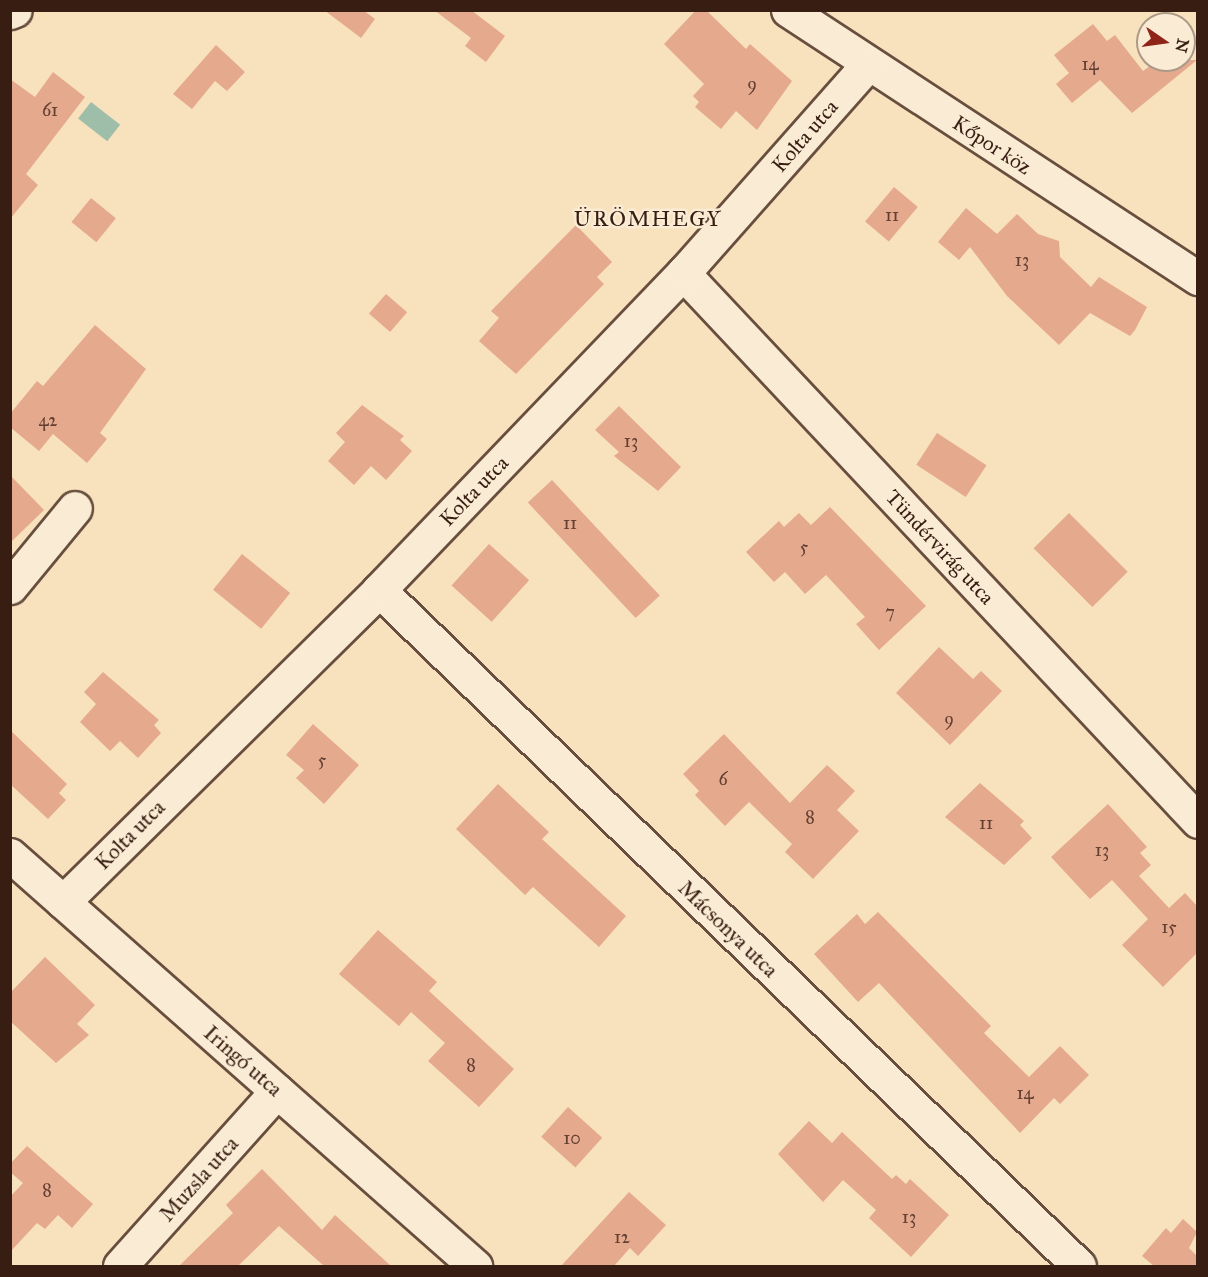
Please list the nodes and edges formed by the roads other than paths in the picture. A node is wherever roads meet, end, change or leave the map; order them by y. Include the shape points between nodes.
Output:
1 (15, 10) edge
2 (788, 10) edge
3 (10, 12) edge
4 (868, 64) junction
5 (683, 273) junction
6 (1197, 278) edge
7 (75, 508) dead end
8 (10, 588) edge
9 (379, 590) junction
10 (1197, 821) edge
11 (10, 855) edge
12 (63, 902) junction
13 (277, 1091) junction
14 (120, 1266) edge
15 (475, 1266) edge
16 (1079, 1266) edge

1 - 3 street
2 - 4 street, Kőpor köz
4 - 5 street, Kolta utca
4 - 6 street, Kőpor köz
5 - 9 street, Kolta utca
5 - 10 street, Tündérvirág utca
7 - 8 street
9 - 12 street, Kolta utca
9 - 16 street, Mácsonya utca
11 - 12 street, Iringó utca
12 - 13 street, Iringó utca
13 - 14 street, Muzsla utca
13 - 15 street, Iringó utca

